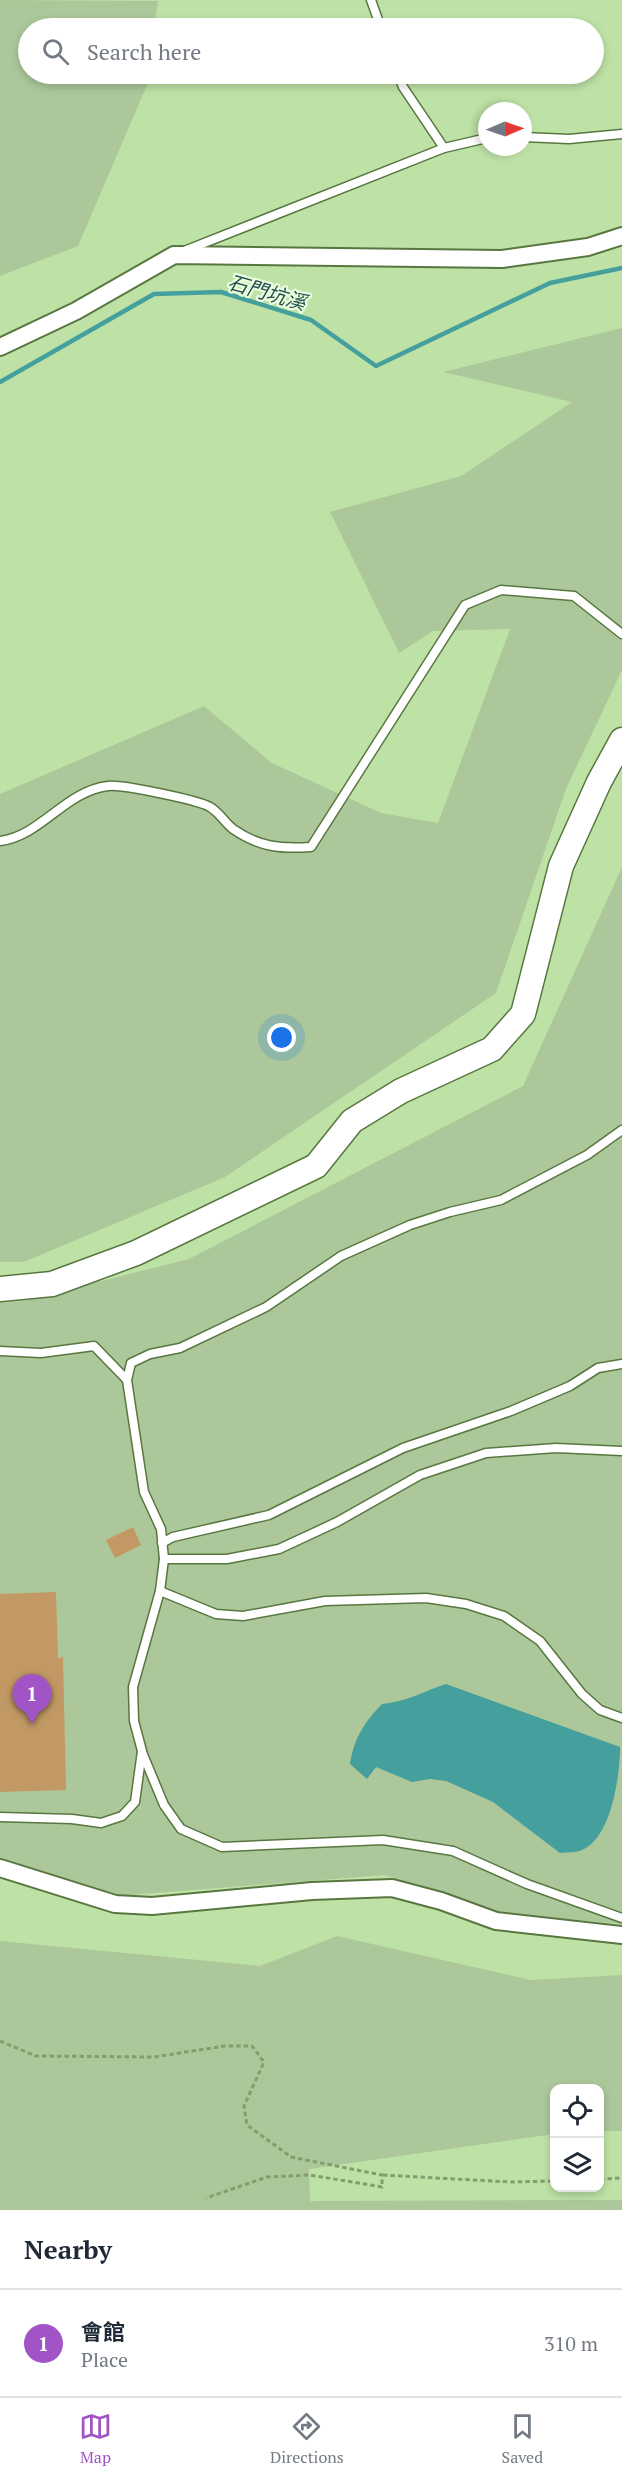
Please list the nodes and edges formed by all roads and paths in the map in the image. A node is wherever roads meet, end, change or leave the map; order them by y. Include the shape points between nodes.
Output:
1 (371, 0) edge
2 (377, 18) edge
3 (403, 84) edge
4 (622, 134) edge
5 (532, 137) edge
6 (478, 140) edge
7 (444, 148) junction
8 (622, 236) edge
9 (174, 255) junction
10 (0, 347) edge
11 (622, 634) edge
12 (622, 740) edge
13 (0, 841) edge
14 (622, 1130) edge
15 (0, 1289) edge
16 (0, 1351) edge
17 (622, 1364) edge
18 (127, 1380) junction
19 (622, 1451) edge
20 (162, 1542) junction
21 (164, 1559) junction
22 (160, 1592) junction
23 (622, 1718) edge
24 (142, 1751) junction
25 (0, 1817) edge
26 (0, 1868) edge
27 (622, 1918) edge
28 (622, 1935) edge
29 (0, 2041) edge
30 (382, 2175) junction
31 (622, 2178) edge
32 (604, 2179) edge
33 (550, 2181) edge
34 (206, 2198) dead end

1 - 2 lane
3 - 7 lane
4 - 5 lane via 569,139
6 - 7 lane
7 - 9 lane
8 - 9 street via 588,247 502,259
9 - 10 street via 76,311
11 - 13 lane via 574,596 501,590 465,604 311,847 261,845 232,828 211,807 108,786 72,798 17,839
12 - 15 street via 561,866 523,1014 492,1049 401,1091 352,1121 316,1166 136,1252 52,1284
14 - 18 lane via 587,1155 501,1200 410,1225 341,1256 266,1308 180,1348 131,1362
16 - 18 lane via 41,1353 94,1346
17 - 20 lane via 598,1368 570,1386 512,1411 403,1448 269,1515
18 - 20 lane via 144,1492 161,1529
19 - 21 lane via 556,1448 486,1453 420,1475 337,1522 279,1549 227,1559
20 - 21 lane
21 - 22 lane
22 - 23 lane via 216,1614 243,1616 325,1601 426,1598 466,1604 504,1616 540,1641 582,1694 600,1710
22 - 24 lane via 133,1687 134,1720
24 - 25 lane via 135,1802 122,1816 100,1824 72,1819
24 - 27 lane via 164,1804 181,1829 222,1847 383,1840 453,1851 527,1884
26 - 28 street via 115,1904 152,1906 392,1888 496,1921
29 - 30 path via 36,2056 154,2057 225,2046 252,2046 264,2062 244,2106 247,2125 291,2157
30 - 33 path
30 - 34 path via 382,2187 310,2175 267,2178
31 - 32 path

